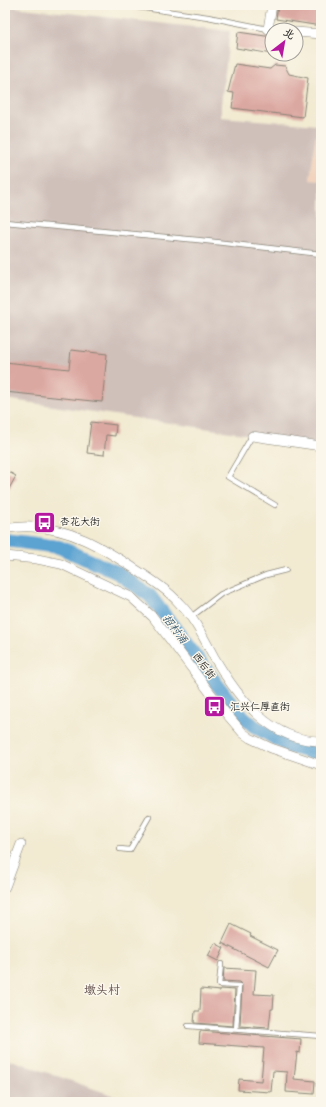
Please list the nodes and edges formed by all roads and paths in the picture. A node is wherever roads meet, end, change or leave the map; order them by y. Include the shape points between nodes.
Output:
1 (124, 5) edge
2 (272, 5) edge
3 (269, 22) edge
4 (264, 28) edge
5 (304, 33) edge
6 (321, 34) edge
7 (5, 222) edge
8 (321, 254) edge
9 (252, 436) joint
10 (321, 446) edge
11 (275, 505) dead end
12 (5, 528) edge
13 (5, 556) edge
14 (286, 570) dead end
15 (191, 617) junction
16 (321, 741) edge
17 (321, 765) edge
18 (149, 817) dead end
19 (21, 844) dead end
20 (120, 849) dead end
21 (5, 887) edge
22 (221, 964) dead end
23 (188, 1026) dead end
24 (236, 1030) junction
25 (321, 1036) edge

1 - 4 lane
2 - 3 street
5 - 6 street
7 - 8 lane
9 - 10 street
9 - 11 lane via 228,477
12 - 15 street via 32,527 74,535 96,544 171,594
13 - 17 street, 西后街 via 61,564 132,597 153,618 243,733 271,748
14 - 15 lane via 266,575 220,594
15 - 16 street via 225,676 259,716 294,737
18 - 20 lane via 130,850
19 - 21 street
22 - 24 lane via 219,985 239,986
23 - 24 lane
24 - 25 lane

